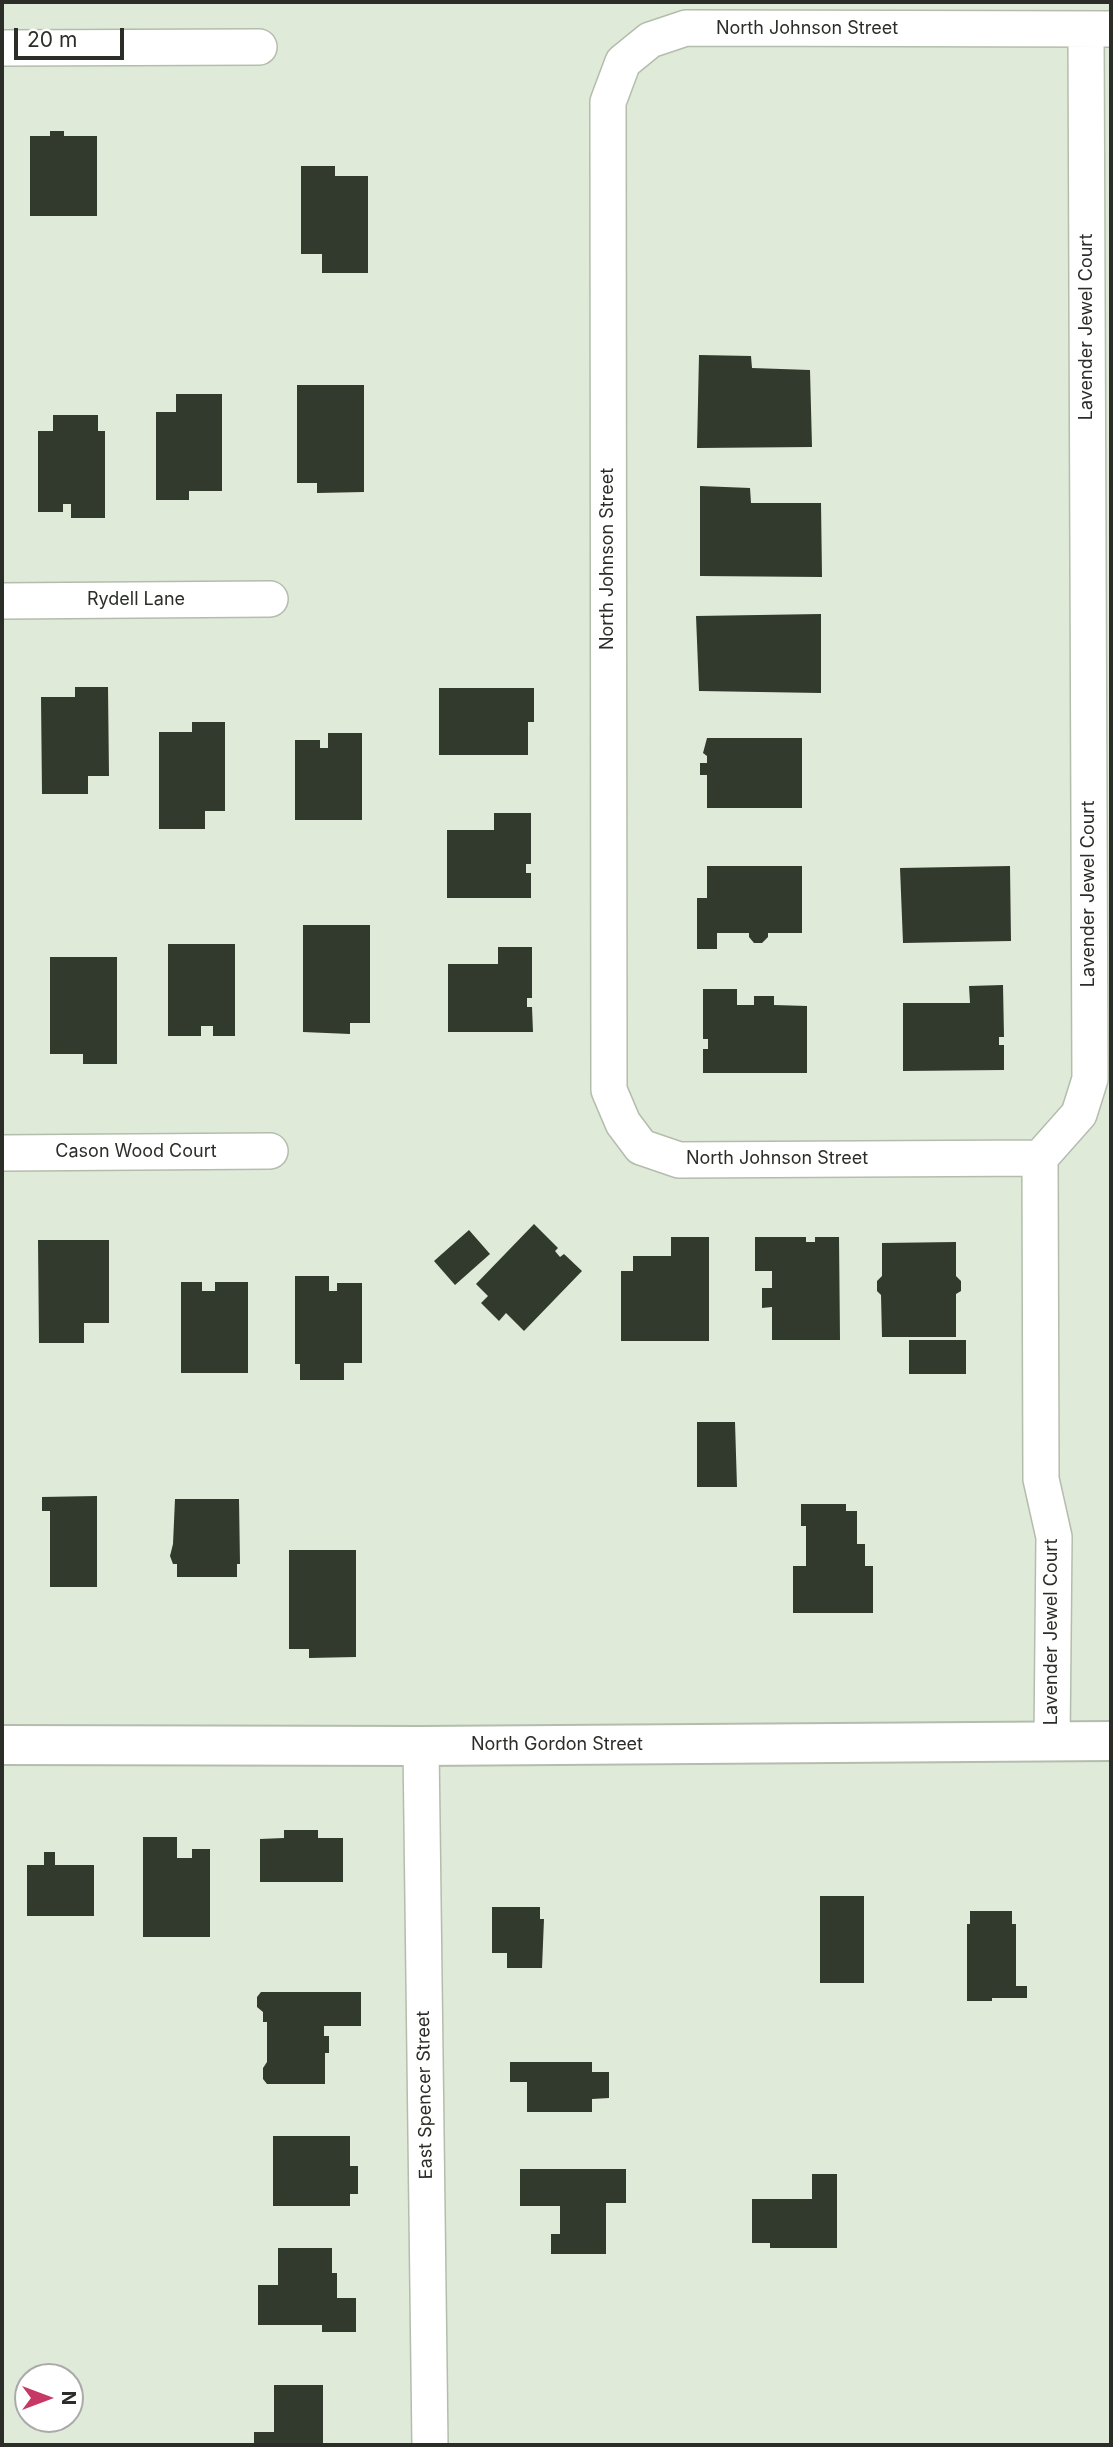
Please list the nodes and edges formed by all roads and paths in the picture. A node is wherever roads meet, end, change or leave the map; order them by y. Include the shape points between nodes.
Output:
1 (1098, 29) edge
2 (259, 47) dead end
3 (2, 48) edge
4 (271, 599) dead end
5 (2, 601) edge
6 (1100, 797) edge
7 (271, 1151) dead end
8 (2, 1153) edge
9 (1040, 1158) junction
10 (1052, 1741) junction
11 (1111, 1741) edge
12 (2, 1745) edge
13 (421, 1746) junction
14 (429, 2445) edge

1 - 6 street, Lavender Jewel Court
1 - 9 street, North Johnson Street via 686,29 650,40 623,62 608,102 608,1090 622,1122 641,1147 679,1160
2 - 3 street
4 - 5 street, Rydell Lane
6 - 9 street, Lavender Jewel Court via 1090,1079 1079,1114
7 - 8 street, Cason Wood Court
9 - 10 street, Lavender Jewel Court via 1041,1479 1054,1537
10 - 11 street, North Gordon Street
10 - 13 street, North Gordon Street
12 - 13 street, North Gordon Street
13 - 14 street, East Spencer Street

